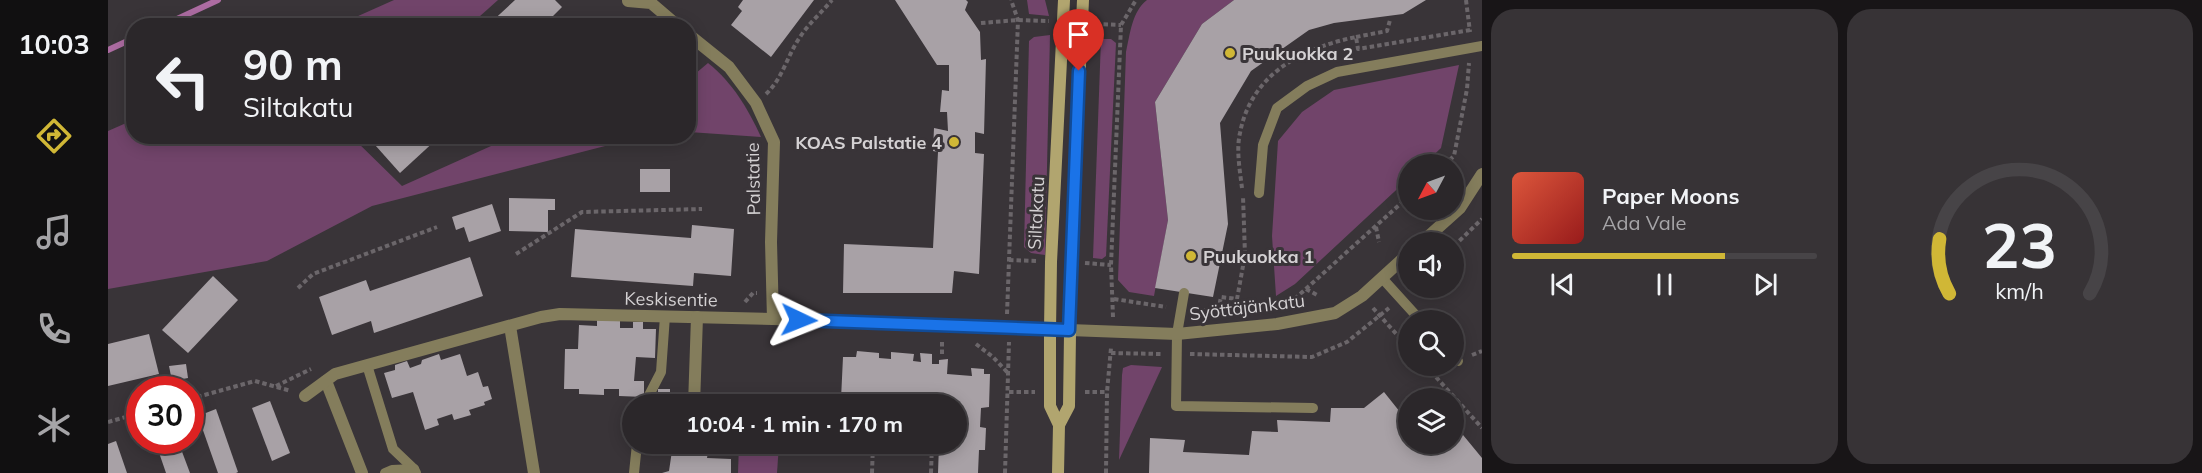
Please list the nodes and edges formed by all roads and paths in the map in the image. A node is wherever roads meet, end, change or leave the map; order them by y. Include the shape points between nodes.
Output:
1 (832, 0) edge
2 (1011, 0) edge
3 (1064, 0) edge
4 (1083, 0) edge
5 (1136, 0) edge
6 (1466, 0) edge
7 (628, 1) edge
8 (669, 18) edge
9 (1018, 20) junction
10 (1390, 20) dead end
11 (981, 23) dead end
12 (1470, 30) junction
13 (1356, 37) dead end
14 (696, 40) edge
15 (1482, 46) edge
16 (1470, 47) junction
17 (1358, 50) dead end
18 (1259, 88) dead end
19 (1265, 94) dead end
20 (764, 97) dead end
21 (1454, 154) edge
22 (1482, 174) edge
23 (1258, 193) dead end
24 (1398, 206) edge
25 (702, 208) dead end
26 (1482, 219) edge
27 (437, 227) dead end
28 (1376, 227) junction
29 (1433, 232) edge
30 (1464, 236) edge
31 (1379, 242) dead end
32 (516, 254) dead end
33 (1245, 255) dead end
34 (1398, 263) edge
35 (1382, 278) junction
36 (298, 288) dead end
37 (1306, 289) junction
38 (1184, 293) dead end
39 (1319, 296) dead end
40 (1362, 296) junction
41 (1398, 296) edge
42 (1114, 298) junction
43 (1400, 298) joint
44 (1288, 306) dead end
45 (1181, 309) junction
46 (1411, 310) edge
47 (1218, 311) junction
48 (1229, 311) dead end
49 (665, 316) junction
50 (1380, 316) junction
51 (697, 317) junction
52 (773, 319) junction
53 (510, 326) junction
54 (1009, 329) junction
55 (1050, 330) junction
56 (1069, 330) junction
57 (1113, 331) junction
58 (1177, 334) junction
59 (1398, 336) edge
60 (942, 342) dead end
61 (976, 344) dead end
62 (1111, 353) junction
63 (1178, 354) junction
64 (942, 356) dead end
65 (367, 365) junction
66 (1009, 374) junction
67 (1435, 376) edge
68 (326, 381) junction
69 (650, 394) edge
70 (694, 394) edge
71 (204, 395) edge
72 (305, 396) joint
73 (1313, 408) dead end
74 (126, 417) edge
75 (108, 422) edge
76 (1059, 425) junction
77 (1482, 428) edge
78 (636, 454) edge
79 (873, 454) edge
80 (932, 454) edge
81 (415, 471) edge
82 (362, 473) edge
83 (385, 473) edge
84 (534, 473) edge
85 (634, 473) edge
86 (872, 473) edge
87 (931, 473) edge
88 (1005, 473) edge
89 (1058, 473) edge
90 (1106, 473) edge

1 - 20 path via 801,35 778,83
2 - 9 path
3 - 55 main road, Siltakatu
4 - 56 main road, Siltakatu
5 - 42 path via 1121,25 1111,265
6 - 12 path
7 - 8 street via 651,3
9 - 11 path
9 - 54 path
10 - 13 path via 1387,32
12 - 16 path
12 - 17 path
14 - 52 street, Palstatie via 729,67 756,103 774,142
15 - 16 lane
16 - 21 path via 1467,89
16 - 23 lane via 1337,72 1307,86 1277,108 1263,145
18 - 19 path
22 - 29 street via 1460,208
24 - 28 path
25 - 32 path via 582,212
26 - 30 path
27 - 36 path via 313,274
28 - 31 path
28 - 37 path
33 - 47 path via 1237,299 1221,297
34 - 35 street, Syöttäjänkatu
35 - 40 street, Syöttäjänkatu
35 - 41 lane
37 - 39 path
37 - 44 path
38 - 45 lane
40 - 50 path
40 - 58 street, Syöttäjänkatu via 1335,313 1277,324
42 - 45 path
42 - 57 path
43 - 46 lane
43 - 50 path
45 - 47 path
45 - 58 lane
47 - 48 path
49 - 51 street, Keskisentie
49 - 53 street, Keskisentie via 560,314
49 - 69 lane via 661,372
50 - 59 path
50 - 63 path via 1347,342 1312,357
51 - 52 street, Keskisentie
51 - 70 street
52 - 54 street, Keskisentie
53 - 65 street, Keskisentie
53 - 84 street
54 - 55 street, Keskisentie
54 - 66 path
55 - 56 main road
55 - 76 main road, Siltakatu via 1050,406
56 - 57 street, Syöttäjänkatu
56 - 76 main road, Siltakatu via 1069,406
57 - 58 street, Syöttäjänkatu
57 - 62 path
58 - 63 lane
60 - 64 path
61 - 66 path
62 - 63 path
62 - 90 path
63 - 73 lane via 1176,406
65 - 68 street, Keskisentie via 335,374
65 - 81 lane via 393,449
66 - 88 path
67 - 77 path
68 - 72 street, Keskisentie
68 - 82 street
71 - 72 path via 255,381
74 - 75 path
76 - 89 main road, Siltakatu
78 - 85 lane
79 - 86 path
80 - 87 path
81 - 83 lane

